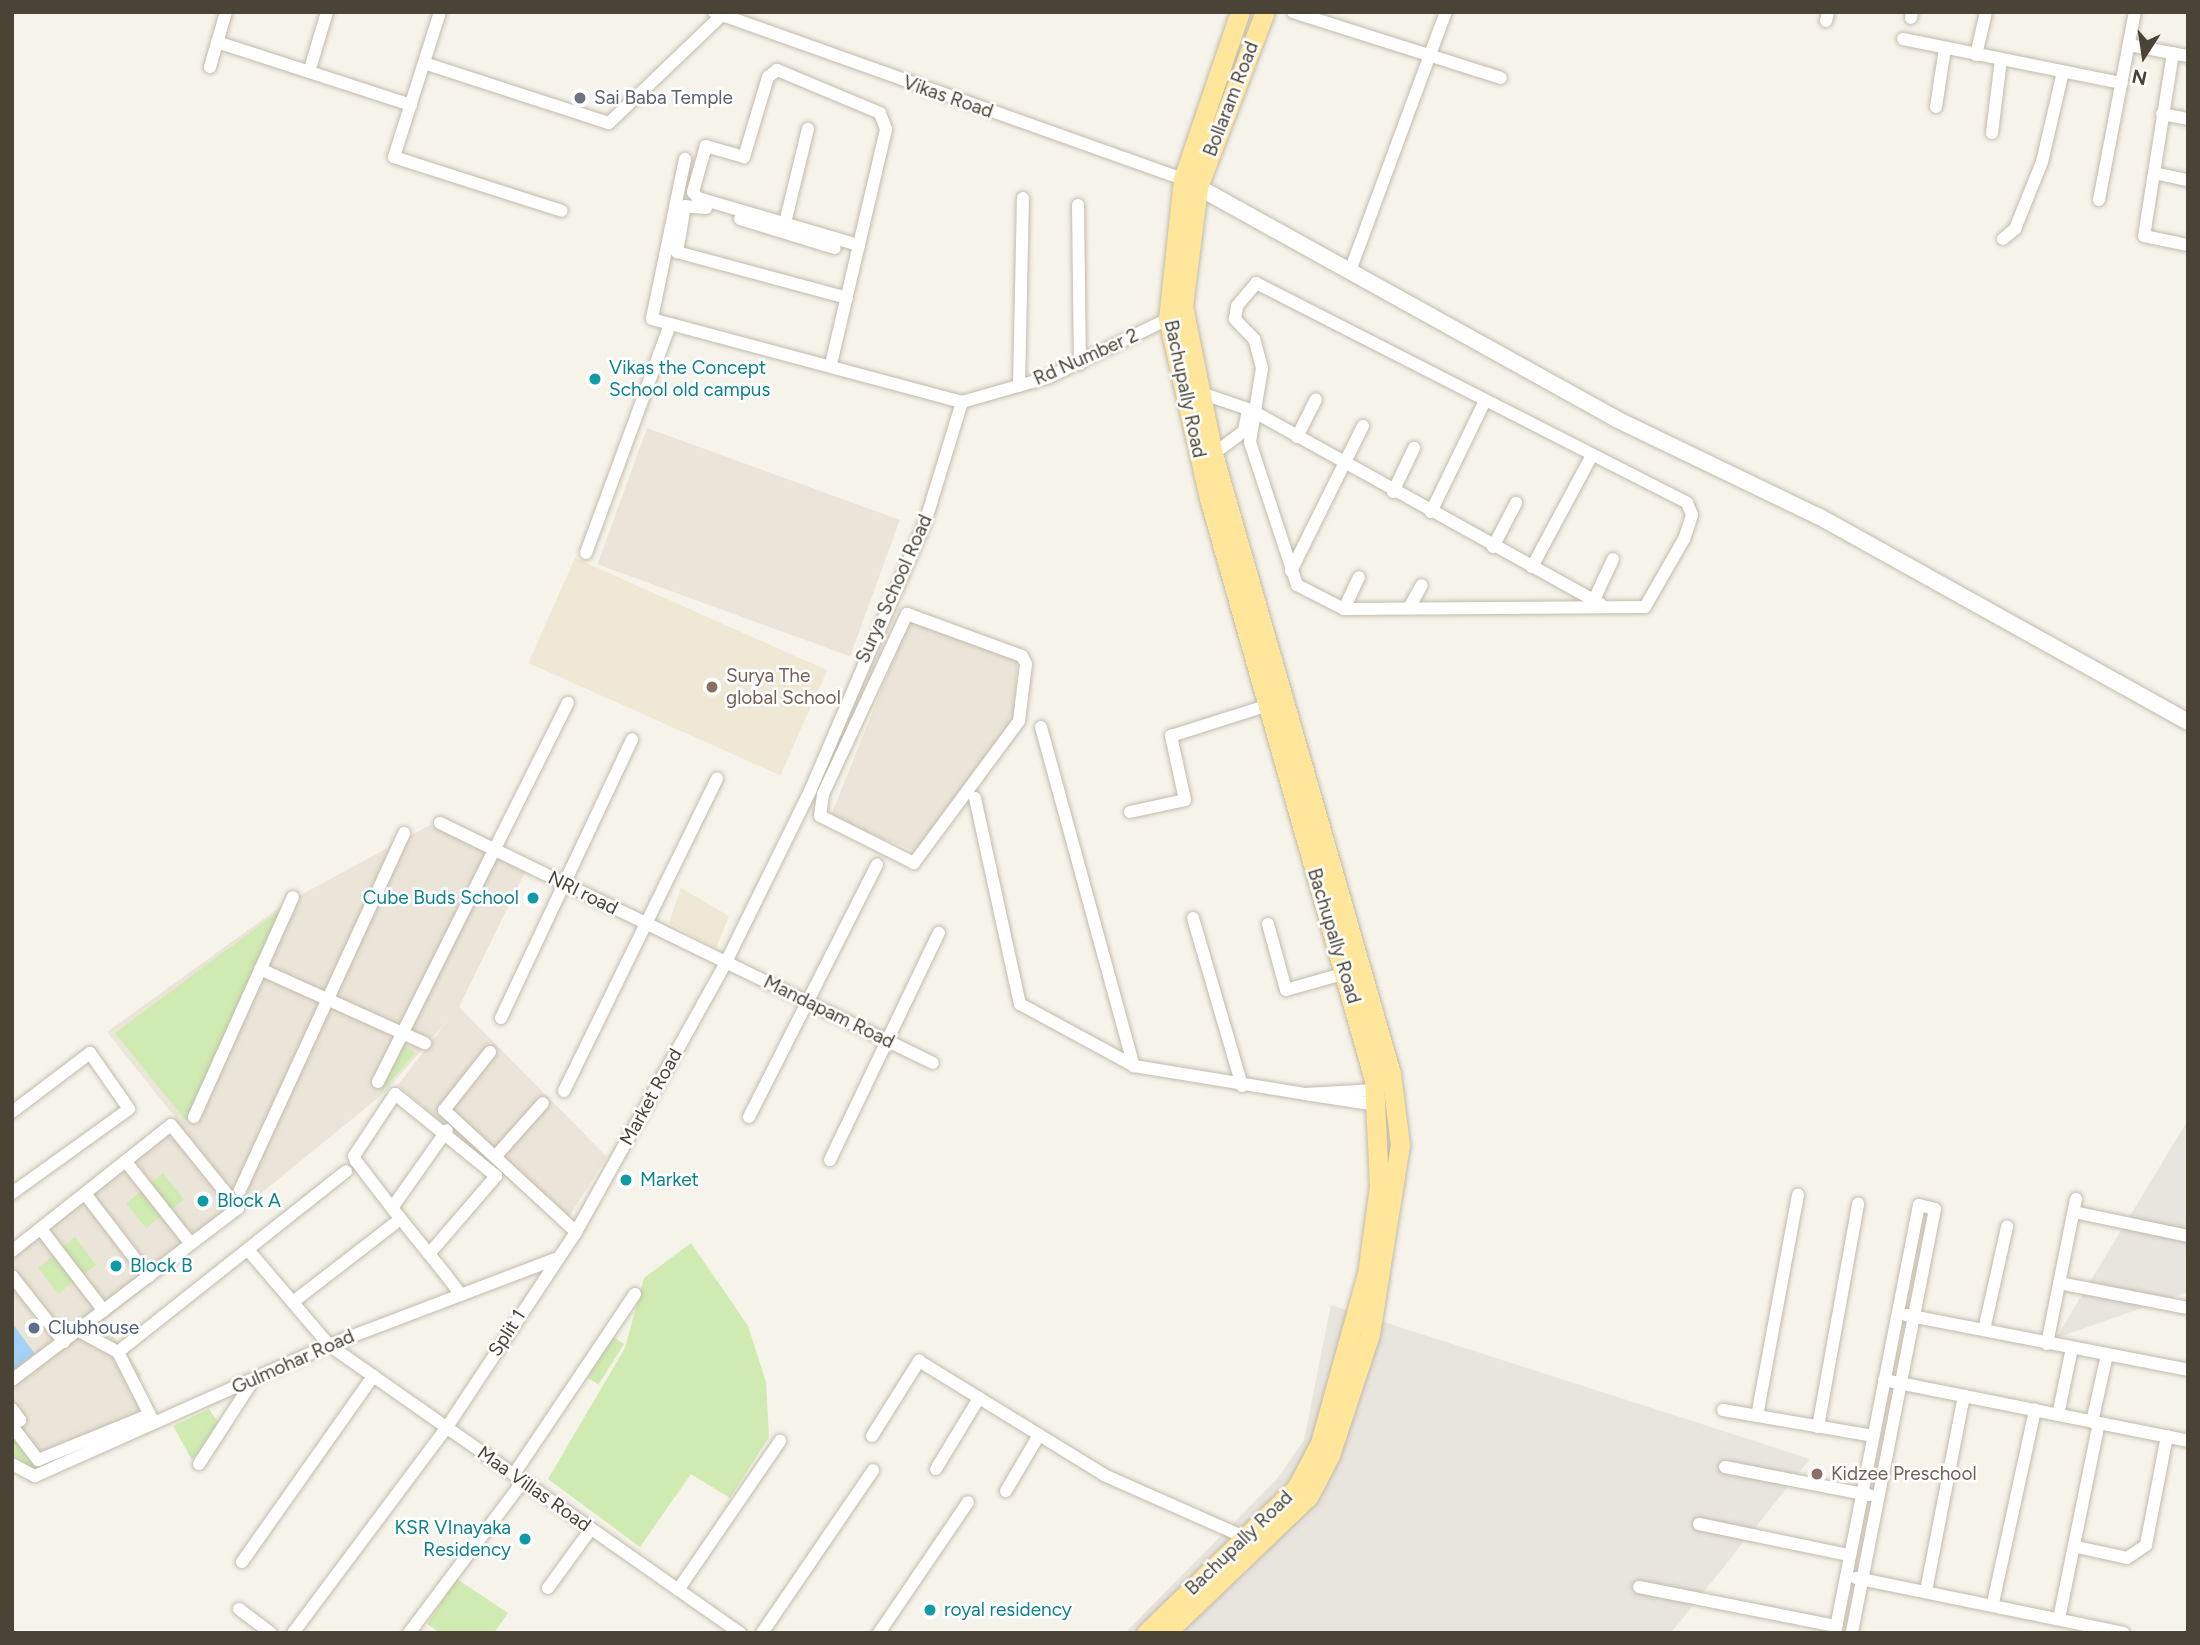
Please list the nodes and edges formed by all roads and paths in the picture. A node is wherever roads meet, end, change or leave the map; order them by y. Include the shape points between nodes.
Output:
1 (226, 12) edge
2 (327, 12) edge
3 (440, 12) edge
4 (1265, 12) edge
5 (1293, 12) edge
6 (1446, 12) edge
7 (1986, 12) edge
8 (2135, 12) edge
9 (1237, 13) edge
10 (717, 14) edge
11 (1903, 39) dead end
12 (217, 42) junction
13 (2129, 45) junction
14 (1945, 48) junction
15 (2173, 53) junction
16 (1430, 54) junction
17 (1976, 55) junction
18 (2188, 56) edge
19 (2001, 60) junction
20 (424, 63) junction
21 (210, 67) dead end
22 (309, 72) junction
23 (2063, 72) junction
24 (1502, 78) dead end
25 (2122, 83) junction
26 (411, 105) junction
27 (1936, 107) dead end
28 (2162, 114) junction
29 (2188, 119) edge
30 (808, 130) dead end
31 (1992, 133) dead end
32 (685, 159) dead end
33 (2154, 173) junction
34 (2188, 180) edge
35 (1191, 183) junction
36 (1023, 198) dead end
37 (2099, 200) dead end
38 (1078, 205) dead end
39 (562, 211) dead end
40 (785, 223) junction
41 (2003, 239) dead end
42 (859, 245) junction
43 (2188, 245) edge
44 (835, 248) dead end
45 (1350, 271) junction
46 (847, 298) junction
47 (1168, 319) junction
48 (669, 327) junction
49 (1080, 363) junction
50 (831, 364) junction
51 (1019, 386) junction
52 (1197, 391) junction
53 (1316, 399) dead end
54 (1485, 401) junction
55 (962, 402) junction
56 (1251, 410) junction
57 (1363, 426) dead end
58 (1297, 437) junction
59 (1415, 448) dead end
60 (1213, 454) junction
61 (1591, 457) junction
62 (1345, 466) junction
63 (1394, 492) junction
64 (1516, 503) dead end
65 (1431, 512) junction
66 (1227, 527) junction
67 (1493, 547) junction
68 (586, 552) dead end
69 (1613, 559) dead end
70 (1532, 567) junction
71 (1291, 570) junction
72 (1359, 577) dead end
73 (1422, 585) dead end
74 (1599, 603) junction
75 (1409, 608) junction
76 (1344, 609) junction
77 (879, 623) junction
78 (898, 631) junction
79 (849, 690) junction
80 (869, 699) junction
81 (568, 703) dead end
82 (1269, 705) junction
83 (2188, 722) edge
84 (1041, 727) dead end
85 (632, 739) dead end
86 (717, 778) dead end
87 (817, 792) junction
88 (975, 798) dead end
89 (1130, 812) dead end
90 (440, 823) dead end
91 (404, 833) dead end
92 (496, 850) junction
93 (877, 864) dead end
94 (564, 884) junction
95 (293, 897) dead end
96 (1194, 918) dead end
97 (646, 923) junction
98 (1268, 924) dead end
99 (939, 933) dead end
100 (726, 961) junction
101 (260, 968) junction
102 (1346, 973) junction
103 (328, 999) junction
104 (808, 1002) junction
105 (501, 1018) dead end
106 (401, 1032) junction
107 (888, 1041) junction
108 (425, 1043) dead end
109 (490, 1052) dead end
110 (933, 1063) dead end
111 (1134, 1066) junction
112 (378, 1082) dead end
113 (1242, 1086) junction
114 (564, 1091) dead end
115 (1376, 1098) junction
116 (543, 1103) dead end
117 (12, 1112) edge
118 (194, 1117) dead end
119 (749, 1117) dead end
120 (447, 1130) junction
121 (495, 1157) junction
122 (830, 1160) dead end
123 (127, 1163) junction
124 (346, 1171) dead end
125 (240, 1190) dead end
126 (12, 1193) edge
127 (86, 1195) junction
128 (1798, 1195) dead end
129 (1858, 1204) dead end
130 (392, 1208) junction
131 (394, 1224) dead end
132 (2007, 1227) dead end
133 (41, 1229) junction
134 (576, 1232) junction
135 (2188, 1237) edge
136 (191, 1244) junction
137 (12, 1251) edge
138 (249, 1251) junction
139 (429, 1254) junction
140 (555, 1259) junction
141 (12, 1276) edge
142 (149, 1277) junction
143 (2059, 1283) junction
144 (459, 1292) junction
145 (635, 1294) dead end
146 (293, 1302) junction
147 (2188, 1308) edge
148 (104, 1311) junction
149 (1898, 1313) junction
150 (1914, 1317) junction
151 (79, 1331) junction
152 (1984, 1331) junction
153 (64, 1342) junction
154 (2047, 1343) junction
155 (329, 1345) junction
156 (2072, 1348) junction
157 (118, 1352) junction
158 (2106, 1355) junction
159 (2188, 1370) edge
160 (373, 1376) junction
161 (256, 1377) junction
162 (12, 1379) edge
163 (1884, 1380) junction
164 (1903, 1384) junction
165 (1964, 1396) junction
166 (979, 1398) junction
167 (1723, 1410) dead end
168 (2035, 1410) junction
169 (2058, 1415) junction
170 (1757, 1416) junction
171 (14, 1420) edge
172 (153, 1420) junction
173 (2096, 1423) junction
174 (1818, 1427) junction
175 (444, 1432) junction
176 (1039, 1435) junction
177 (872, 1436) dead end
178 (1873, 1436) junction
179 (2167, 1436) junction
180 (780, 1441) dead end
181 (2188, 1441) edge
182 (12, 1464) edge
183 (199, 1464) dead end
184 (1725, 1467) dead end
185 (936, 1469) dead end
186 (873, 1470) dead end
187 (519, 1478) junction
188 (1006, 1491) dead end
189 (1862, 1494) junction
190 (1879, 1497) junction
191 (968, 1502) dead end
192 (1699, 1524) dead end
193 (591, 1529) junction
194 (1246, 1538) junction
195 (2077, 1548) junction
196 (1849, 1555) junction
197 (242, 1562) dead end
198 (1845, 1576) junction
199 (1861, 1580) junction
200 (1639, 1587) dead end
201 (548, 1588) dead end
202 (678, 1590) junction
203 (1926, 1591) junction
204 (1993, 1603) junction
205 (239, 1609) dead end
206 (2059, 1619) junction
207 (1835, 1629) edge
208 (414, 1631) edge
209 (271, 1633) edge
210 (293, 1633) edge
211 (740, 1633) edge
212 (762, 1633) edge
213 (879, 1633) edge
214 (1146, 1633) edge
215 (1166, 1633) edge
216 (1852, 1633) edge
217 (2123, 1633) edge

1 - 12 street
2 - 22 street
3 - 20 street
4 - 35 main road, Bollaram Road
5 - 16 street
6 - 16 street
7 - 17 street
8 - 13 street
9 - 35 main road, Bollaram Road
10 - 20 street via 610,122
10 - 35 street, Vikas Road
11 - 14 street
12 - 21 street
12 - 22 street
13 - 15 street
13 - 25 street
14 - 17 street
14 - 27 street
15 - 18 street
15 - 28 street
16 - 24 street
16 - 45 street
17 - 19 street
19 - 23 street
19 - 31 street
20 - 26 street
22 - 26 street
23 - 25 street
23 - 41 street via 2042,162 2015,229
25 - 37 street
26 - 39 street via 394,158
28 - 29 street
28 - 33 street
30 - 40 street
32 - 48 street via 652,319
33 - 34 street
33 - 43 street via 2144,236
35 - 45 street
35 - 47 main road, Bachupally Road
35 - 52 main road, Bachupally Road via 1183,306
36 - 51 street
38 - 49 street
40 - 42 street
40 - 42 street via 698,198 693,191 706,146 744,157 768,77 778,70 880,113 886,129
42 - 46 street
44 - 46 street via 690,204 676,246 677,252
45 - 83 street via 1616,419 1818,516
46 - 50 street
47 - 49 street, Rd Number 2
47 - 66 main road, Bachupally Road
48 - 50 street
48 - 68 street
49 - 51 street, Rd Number 2
50 - 55 street
51 - 55 street, Rd Number 2
52 - 56 street
52 - 60 main road, Bachupally Road
53 - 58 street
54 - 56 street via 1256,283 1237,306 1234,319 1254,339 1262,368
54 - 61 street
54 - 65 street
55 - 77 street, Surya School Road via 932,504
56 - 58 street
56 - 60 street via 1244,431
56 - 71 street via 1253,460
57 - 62 street
58 - 62 street
59 - 63 street
60 - 66 main road, Bachupally Road
61 - 70 street
61 - 74 street via 1687,503 1692,515 1645,607
62 - 63 street
62 - 71 street
63 - 65 street
64 - 67 street
65 - 67 street
66 - 82 main road, Bachupally Road
66 - 215 main road, Bachupally Road via 1391,1074 1400,1145 1370,1334 1330,1455 1309,1496
67 - 70 street
69 - 74 street
70 - 74 street
71 - 76 street via 1297,585
72 - 76 street
73 - 75 street
74 - 75 street
75 - 76 street
77 - 78 street
77 - 79 street, Surya School Road
78 - 80 street
78 - 87 street via 911,614 1022,656 1019,721 914,863 823,821
79 - 80 street
79 - 87 street, Surya School Road
80 - 87 street
81 - 92 street
82 - 89 street via 1171,736 1185,800
82 - 102 main road, Bachupally Road
84 - 111 street
85 - 94 street
86 - 97 street
87 - 100 street, Surya School Road
88 - 111 street via 1020,1004
90 - 92 street, NRI road
91 - 103 street
92 - 94 street, NRI road
92 - 106 street
93 - 104 street
94 - 97 street, NRI road
94 - 105 street
95 - 101 street
96 - 113 street
97 - 100 street, NRI road
97 - 114 street
98 - 102 street via 1286,990
99 - 107 street
100 - 104 street, Mandapam Road
100 - 134 street, Market Road
101 - 103 street
101 - 118 street
102 - 115 main road, Bachupally Road
103 - 106 street
103 - 125 street
104 - 107 street, Mandapam Road
104 - 119 street
106 - 108 street
106 - 112 street
107 - 110 street, Mandapam Road
107 - 122 street
109 - 121 street via 444,1110
111 - 113 street
113 - 115 street
115 - 194 main road, Bachupally Road via 1377,1199 1339,1391 1297,1487
116 - 121 street
117 - 126 street via 90,1053 130,1109
120 - 130 street
120 - 130 street via 395,1094 355,1150 356,1161
120 - 139 street via 496,1176
121 - 134 street
123 - 127 street
123 - 136 street
123 - 136 street via 171,1125 237,1208
124 - 138 street
127 - 133 street
127 - 142 street
128 - 170 street
129 - 174 street
130 - 139 street
131 - 146 street
132 - 152 street
133 - 137 street
133 - 148 street
134 - 140 street, Split 1
135 - 143 street via 2075,1206
136 - 142 street
138 - 146 street, Maa Villas Road
138 - 157 street
139 - 144 street
140 - 144 street, Gulmohar Road
140 - 175 street, Split 1
141 - 153 street
142 - 148 street
143 - 147 street
143 - 154 street
144 - 155 street, Gulmohar Road
145 - 187 street
146 - 155 street, Maa Villas Road
148 - 151 street
149 - 150 street
149 - 150 street via 1919,1205 1935,1209
149 - 163 street
150 - 152 street
150 - 164 street
151 - 153 street
151 - 157 street
152 - 154 street
153 - 162 street
154 - 156 street
155 - 160 street, Maa Villas Road
155 - 161 street, Gulmohar Road
156 - 158 street
156 - 169 street
157 - 172 street
158 - 159 street
158 - 173 street
160 - 175 street, Maa Villas Road
160 - 197 street
161 - 172 street, Gulmohar Road
161 - 183 street
163 - 164 street
163 - 178 street
164 - 165 street
164 - 190 street
165 - 168 street
165 - 203 street
166 - 176 street
166 - 177 street via 919,1361
166 - 185 street
167 - 170 street
168 - 169 street
168 - 204 street
169 - 173 street
170 - 174 street
171 - 172 street via 38,1460
172 - 182 street, Gulmohar Road via 35,1476
173 - 179 street
173 - 195 street
174 - 178 street
175 - 187 street, Maa Villas Road
175 - 210 street, Split 1
176 - 188 street
176 - 194 street via 1104,1475
178 - 189 street
179 - 181 street
179 - 195 street via 2146,1545 2127,1558
180 - 202 street
184 - 189 street
186 - 212 street
187 - 193 street, Maa Villas Road
187 - 208 street
189 - 190 street
189 - 196 street
190 - 199 street
191 - 213 street
192 - 196 street
193 - 201 street
193 - 202 street, Maa Villas Road
194 - 214 main road, Bachupally Road
195 - 206 street
196 - 198 street
198 - 199 street
198 - 207 street
199 - 203 street
199 - 216 street
200 - 207 street
202 - 211 street, Maa Villas Road
203 - 204 street
204 - 206 street
205 - 209 street
206 - 217 street

